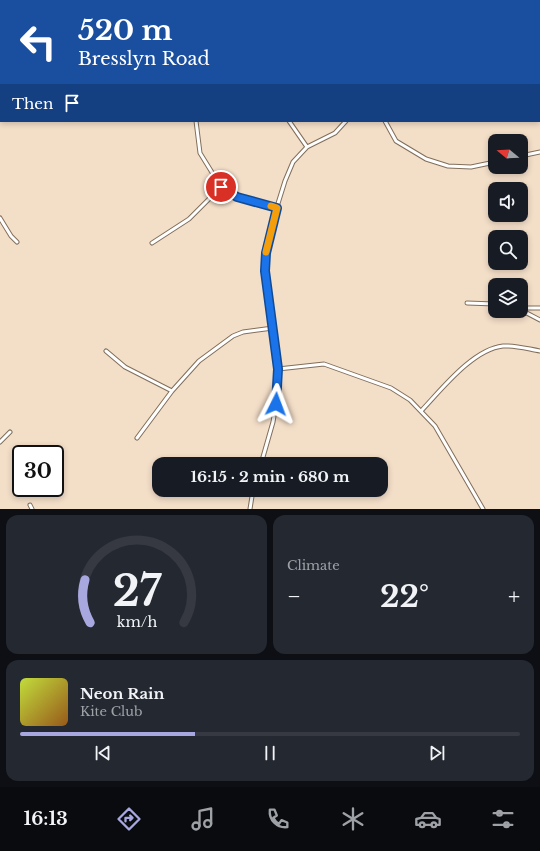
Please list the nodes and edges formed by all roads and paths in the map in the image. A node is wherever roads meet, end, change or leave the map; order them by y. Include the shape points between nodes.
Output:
1 (196, 122) edge
2 (289, 122) edge
3 (345, 122) edge
4 (386, 122) edge
5 (307, 147) junction
6 (540, 152) edge
7 (528, 155) edge
8 (488, 163) edge
9 (221, 187) junction
10 (277, 208) junction
11 (0, 218) edge
12 (18, 242) dead end
13 (152, 243) dead end
14 (467, 303) dead end
15 (488, 304) edge
16 (540, 308) edge
17 (528, 309) edge
18 (528, 313) edge
19 (540, 320) edge
20 (273, 328) junction
21 (106, 351) dead end
22 (540, 351) edge
23 (278, 369) junction
24 (172, 391) junction
25 (422, 410) junction
26 (10, 432) dead end
27 (137, 438) dead end
28 (0, 442) edge
29 (263, 457) edge
30 (252, 497) edge
31 (30, 505) dead end
32 (32, 509) edge
33 (250, 509) edge
34 (483, 509) edge

1 - 9 street via 200,153
2 - 5 street
3 - 5 street via 335,133
4 - 8 street via 396,141 426,159 448,166 471,167
5 - 10 street via 293,162
6 - 7 street
9 - 10 street via 237,197
9 - 13 street via 189,219
10 - 20 street via 266,253 265,271
11 - 12 street
14 - 15 street
16 - 17 street
18 - 19 street
20 - 23 street
20 - 24 street via 233,336 199,361
21 - 24 street via 125,367
22 - 25 street via 501,346 463,367
23 - 25 street via 324,364 391,388
23 - 29 street via 273,422
24 - 27 street
25 - 34 street via 435,426
26 - 28 street
30 - 33 street
31 - 32 street

